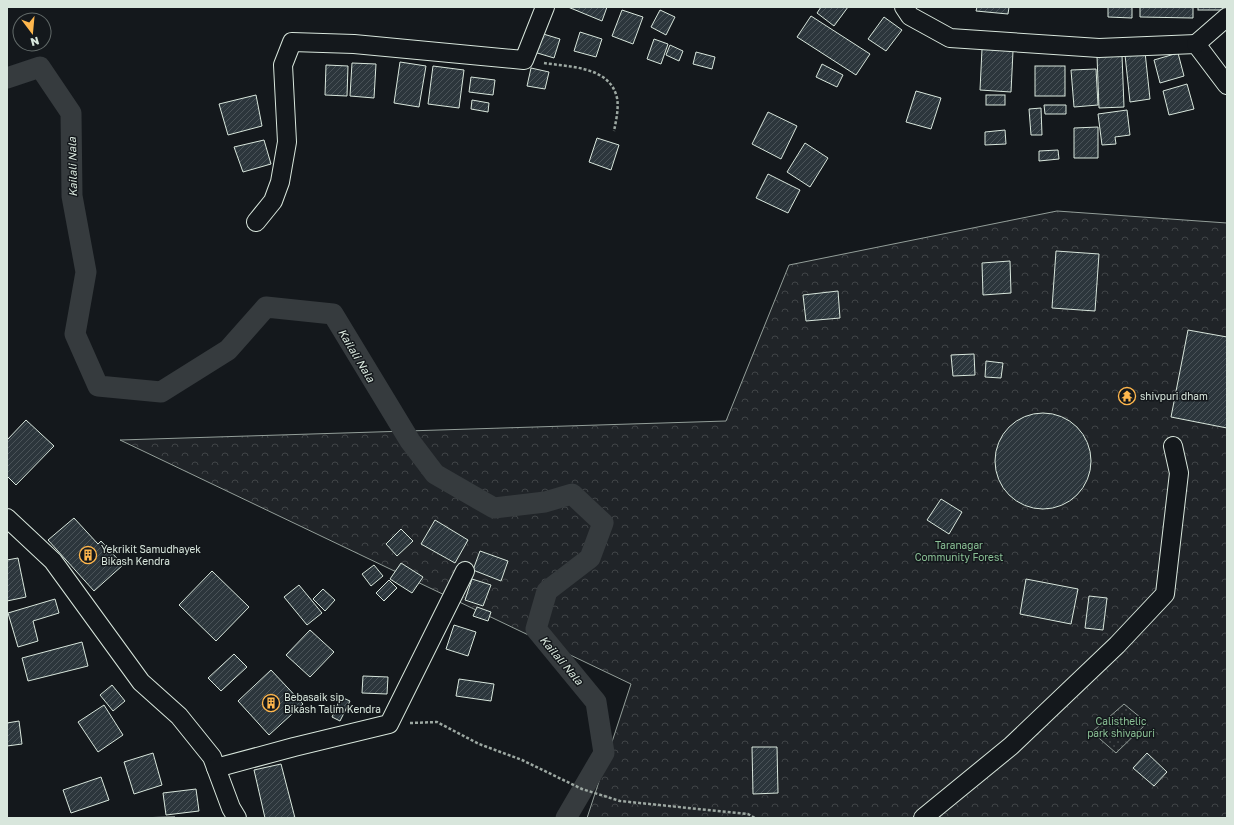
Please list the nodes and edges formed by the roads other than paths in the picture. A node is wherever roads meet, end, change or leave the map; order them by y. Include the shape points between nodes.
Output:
1 (545, 7) edge
2 (904, 7) edge
3 (1227, 17) edge
4 (1196, 44) junction
5 (1227, 85) edge
6 (256, 222) dead end
7 (1173, 446) dead end
8 (7, 518) edge
9 (465, 571) dead end
10 (216, 768) junction
11 (237, 818) edge
12 (923, 818) edge

1 - 6 street via 524,60 354,44 292,42 283,65 287,142 280,182 273,201
2 - 4 street via 910,16 950,38 1099,48
3 - 4 street
4 - 5 street
7 - 12 street via 1179,473 1165,594 1117,645 1011,746
8 - 10 street via 53,561 141,682 179,716 212,757
9 - 10 street via 389,724
10 - 11 street

